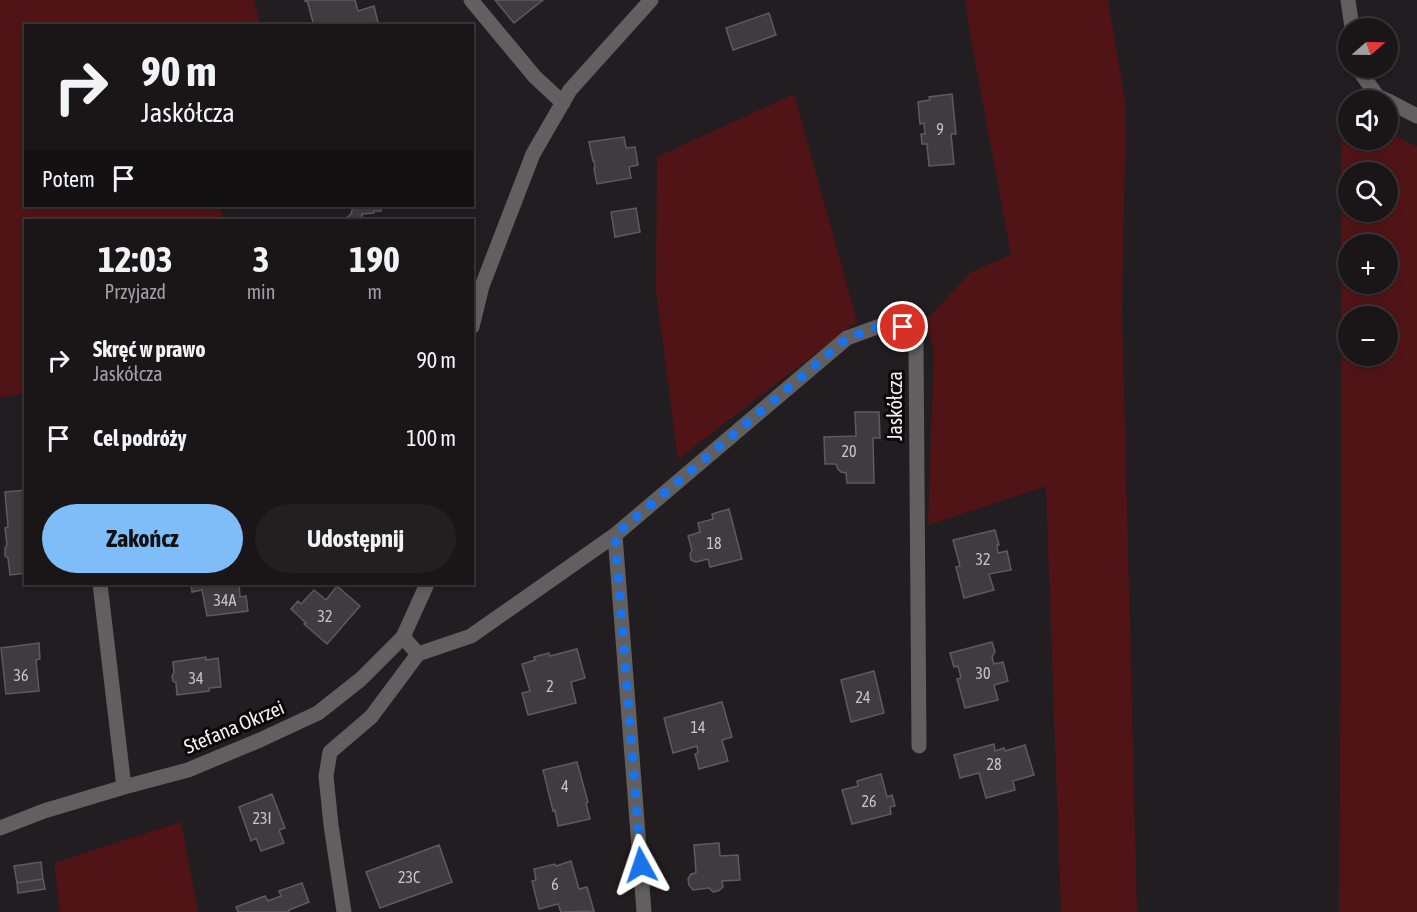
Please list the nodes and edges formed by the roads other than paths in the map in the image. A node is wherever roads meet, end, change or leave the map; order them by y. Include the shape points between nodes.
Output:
1 (471, 0) edge
2 (651, 0) edge
3 (1348, 0) edge
4 (1351, 18) edge
5 (563, 103) junction
6 (1398, 106) edge
7 (1417, 116) edge
8 (474, 319) edge
9 (615, 535) junction
10 (100, 585) edge
11 (427, 585) edge
12 (403, 637) junction
13 (418, 654) junction
14 (919, 746) dead end
15 (124, 787) junction
16 (0, 828) edge
17 (344, 912) edge
18 (645, 912) edge

1 - 5 street via 535,77
2 - 5 street via 570,90
3 - 4 street
5 - 8 street via 533,154 482,286
6 - 7 street
9 - 13 street, Jaskółcza via 471,636
9 - 14 street, Jaskółcza via 847,338 891,322 903,327 916,343
9 - 18 street
10 - 15 street
11 - 12 street, Stefana Okrzei
12 - 13 street
12 - 15 street, Stefana Okrzei via 361,680 318,713 188,770
13 - 17 street via 370,717 330,752 326,776
15 - 16 street, Stefana Okrzei

